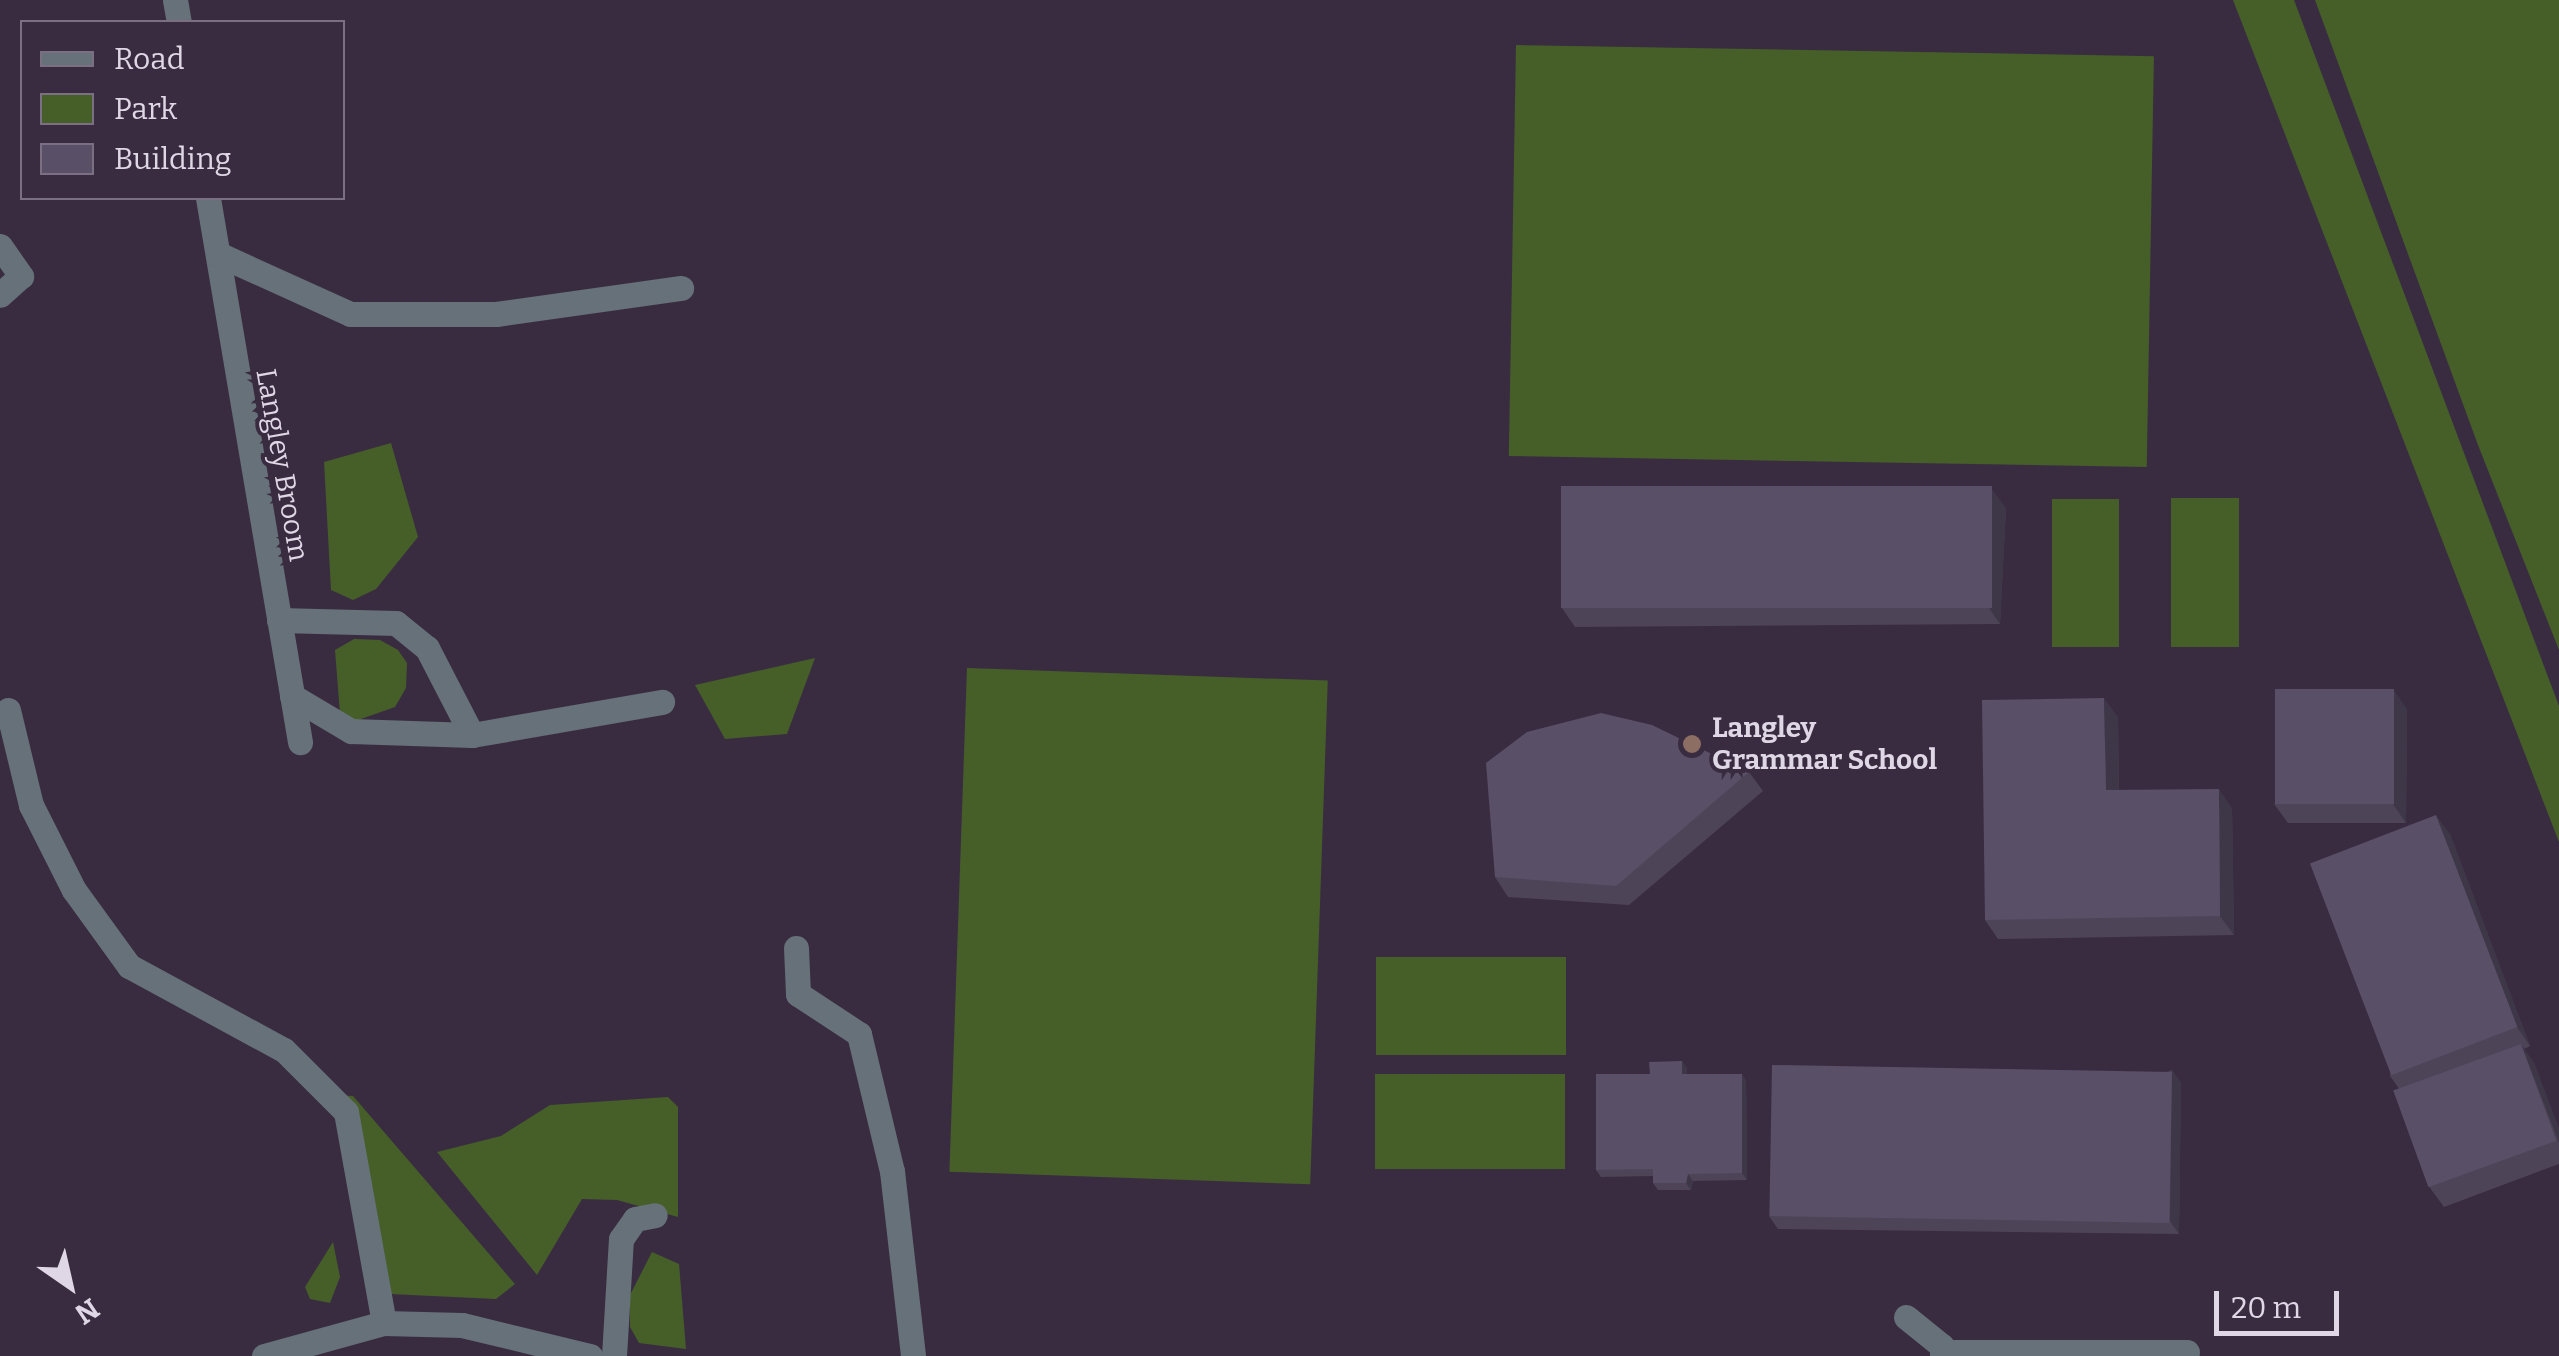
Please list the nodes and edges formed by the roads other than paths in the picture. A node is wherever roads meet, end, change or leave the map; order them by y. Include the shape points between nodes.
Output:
1 (208, 200) edge
2 (0, 246) edge
3 (218, 254) junction
4 (681, 288) dead end
5 (0, 295) edge
6 (278, 620) junction
7 (292, 696) junction
8 (662, 702) dead end
9 (8, 710) dead end
10 (472, 735) junction
11 (300, 742) dead end
12 (796, 948) dead end
13 (655, 1215) dead end
14 (1906, 1317) dead end
15 (384, 1324) junction
16 (2187, 1352) dead end
17 (1942, 1354) edge
18 (264, 1356) edge
19 (590, 1356) edge
20 (614, 1356) edge
21 (913, 1356) edge

1 - 3 street, Langley Broom
2 - 5 street via 21,276
3 - 4 street via 350,314 496,314
3 - 6 street, Langley Broom
6 - 7 street, Langley Broom
6 - 10 street via 396,623 427,648
7 - 10 street via 351,730
7 - 11 street, Langley Broom
8 - 10 street
9 - 15 street via 30,804 74,890 129,966 284,1050 346,1112
12 - 21 street via 798,994 859,1034 892,1171
13 - 20 street via 635,1218 621,1238
14 - 17 street
15 - 18 street
15 - 19 street via 462,1325
16 - 17 street

